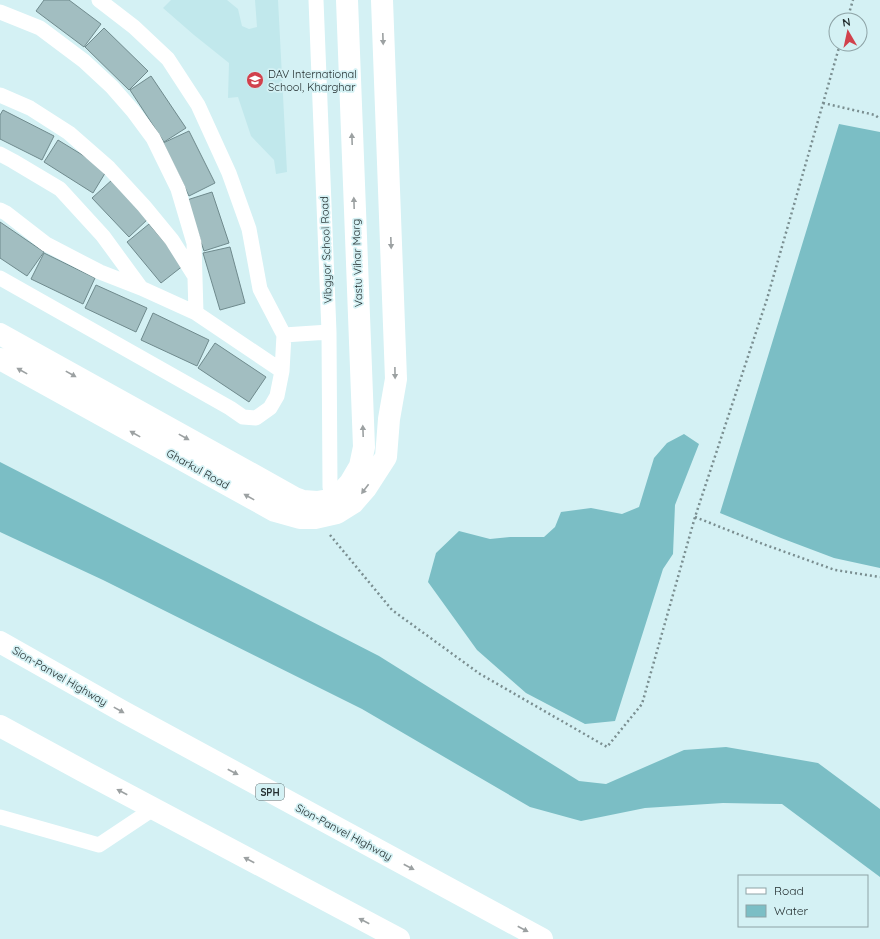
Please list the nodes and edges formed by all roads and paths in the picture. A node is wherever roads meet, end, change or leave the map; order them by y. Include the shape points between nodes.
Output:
1 (99, 0) edge
2 (316, 0) edge
3 (347, 0) edge
4 (382, 0) edge
5 (853, 0) edge
6 (0, 12) edge
7 (849, 12) edge
8 (838, 52) edge
9 (0, 95) edge
10 (823, 103) junction
11 (880, 119) edge
12 (0, 154) edge
13 (388, 168) junction
14 (353, 170) junction
15 (0, 210) edge
16 (195, 276) junction
17 (0, 278) edge
18 (141, 288) junction
19 (196, 313) junction
20 (329, 332) junction
21 (0, 334) edge
22 (284, 335) junction
23 (0, 359) edge
24 (282, 371) junction
25 (322, 506) junction
26 (695, 517) junction
27 (880, 577) edge
28 (0, 642) edge
29 (0, 726) edge
30 (153, 808) junction
31 (0, 816) edge
32 (399, 939) edge
33 (542, 939) edge

1 - 22 street via 134,27 168,59 198,105 230,173 249,230 260,289
2 - 20 street, Vibgyor School Road
14 -> 3 main road, Vastu Vihar Marg
4 -> 13 main road
5 - 7 path
6 - 16 street via 40,28 84,61 112,87 153,138 178,189 194,243
8 - 10 path
9 - 16 street via 30,108 56,125 109,168 172,240
10 - 11 path via 875,115
10 - 26 path via 767,299
12 - 18 street via 60,189 103,236
13 - 14 main road
13 -> 25 main road, Gharkul Road via 396,379 386,457 353,503 337,513
25 -> 14 main road, Vastu Vihar Marg via 350,483 360,466 364,447
15 - 18 street via 46,244 100,272
16 - 19 street
17 - 24 street via 243,417 256,418 270,408 277,396
18 - 19 street
19 - 24 street
20 - 22 street
20 - 25 street, Vibgyor School Road via 330,487
21 -> 25 main road, Gharkul Road via 285,493
22 - 24 street
25 -> 23 main road, Gharkul Road via 300,518 275,511
25 - 26 path via 392,610 480,674 607,747 642,704
26 - 27 path via 835,570
28 -> 33 main road, Sion-Panvel Highway / SPH
30 -> 29 main road
30 - 31 street via 99,845
32 -> 30 main road

